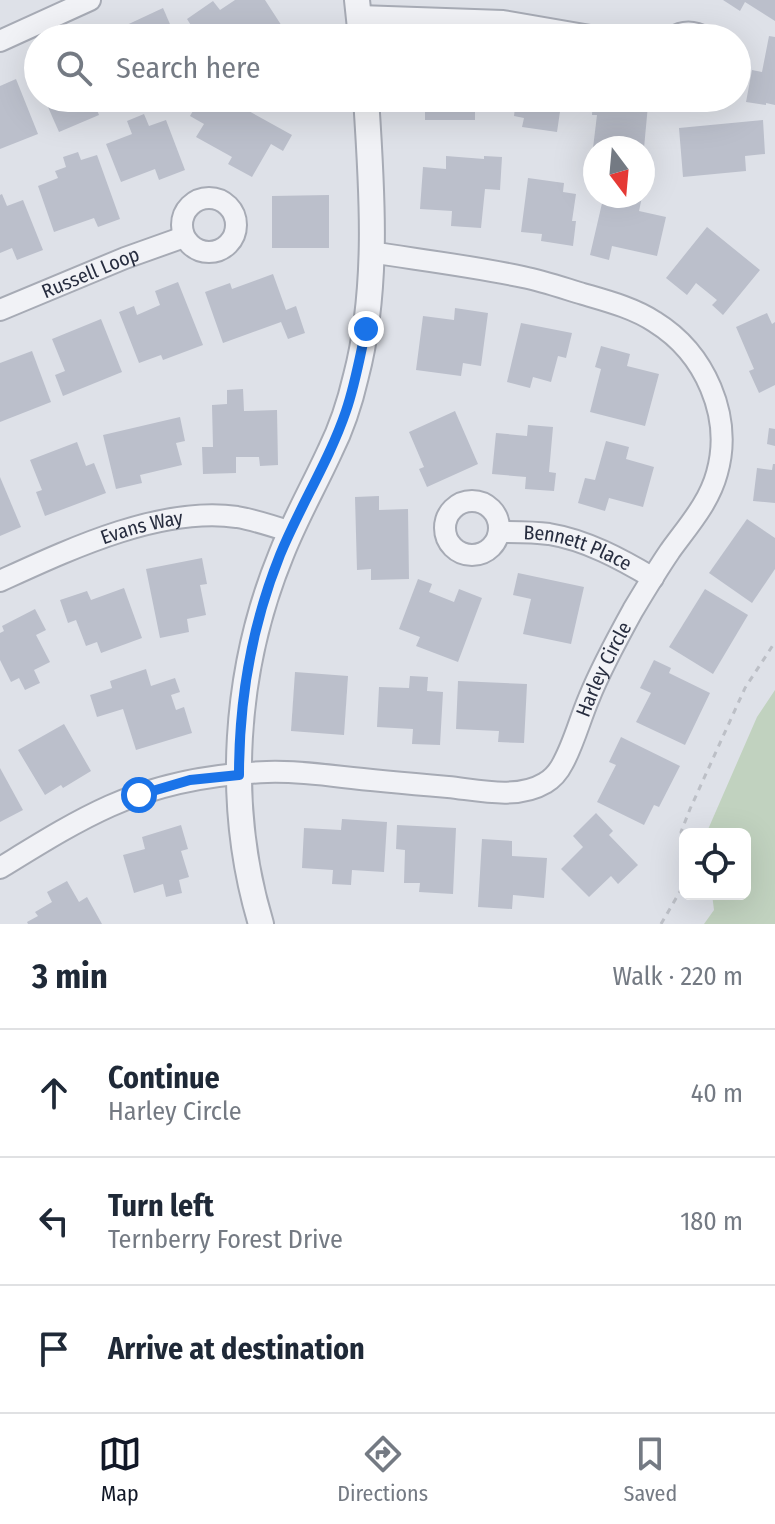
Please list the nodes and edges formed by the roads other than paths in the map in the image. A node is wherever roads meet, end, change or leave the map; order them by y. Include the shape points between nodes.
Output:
1 (90, 0) edge
2 (501, 0) edge
3 (359, 18) edge
4 (503, 21) junction
5 (37, 24) edge
6 (520, 24) edge
7 (24, 30) edge
8 (0, 41) edge
9 (367, 112) edge
10 (184, 237) dead end
11 (370, 252) junction
12 (0, 310) edge
13 (291, 532) junction
14 (500, 532) dead end
15 (653, 578) junction
16 (0, 581) edge
17 (239, 775) junction
18 (0, 868) edge
19 (261, 924) edge

1 - 5 street
2 - 4 street
3 - 4 street
4 - 6 street
7 - 8 street
9 - 11 street
10 - 12 street, Russell Loop
11 - 13 street via 366,329 357,373 331,449
11 - 15 street, Harley Circle via 527,278 604,300 653,320 686,348 716,400 721,452 701,510
13 - 16 street, Evans Way via 235,517 174,518 100,540
13 - 17 street via 252,648
14 - 15 street, Bennett Place via 568,539
15 - 17 street, Harley Circle via 607,659 564,763 546,783 506,792 306,773
17 - 18 street, Harley Circle via 190,780 110,806
17 - 19 street via 244,848

